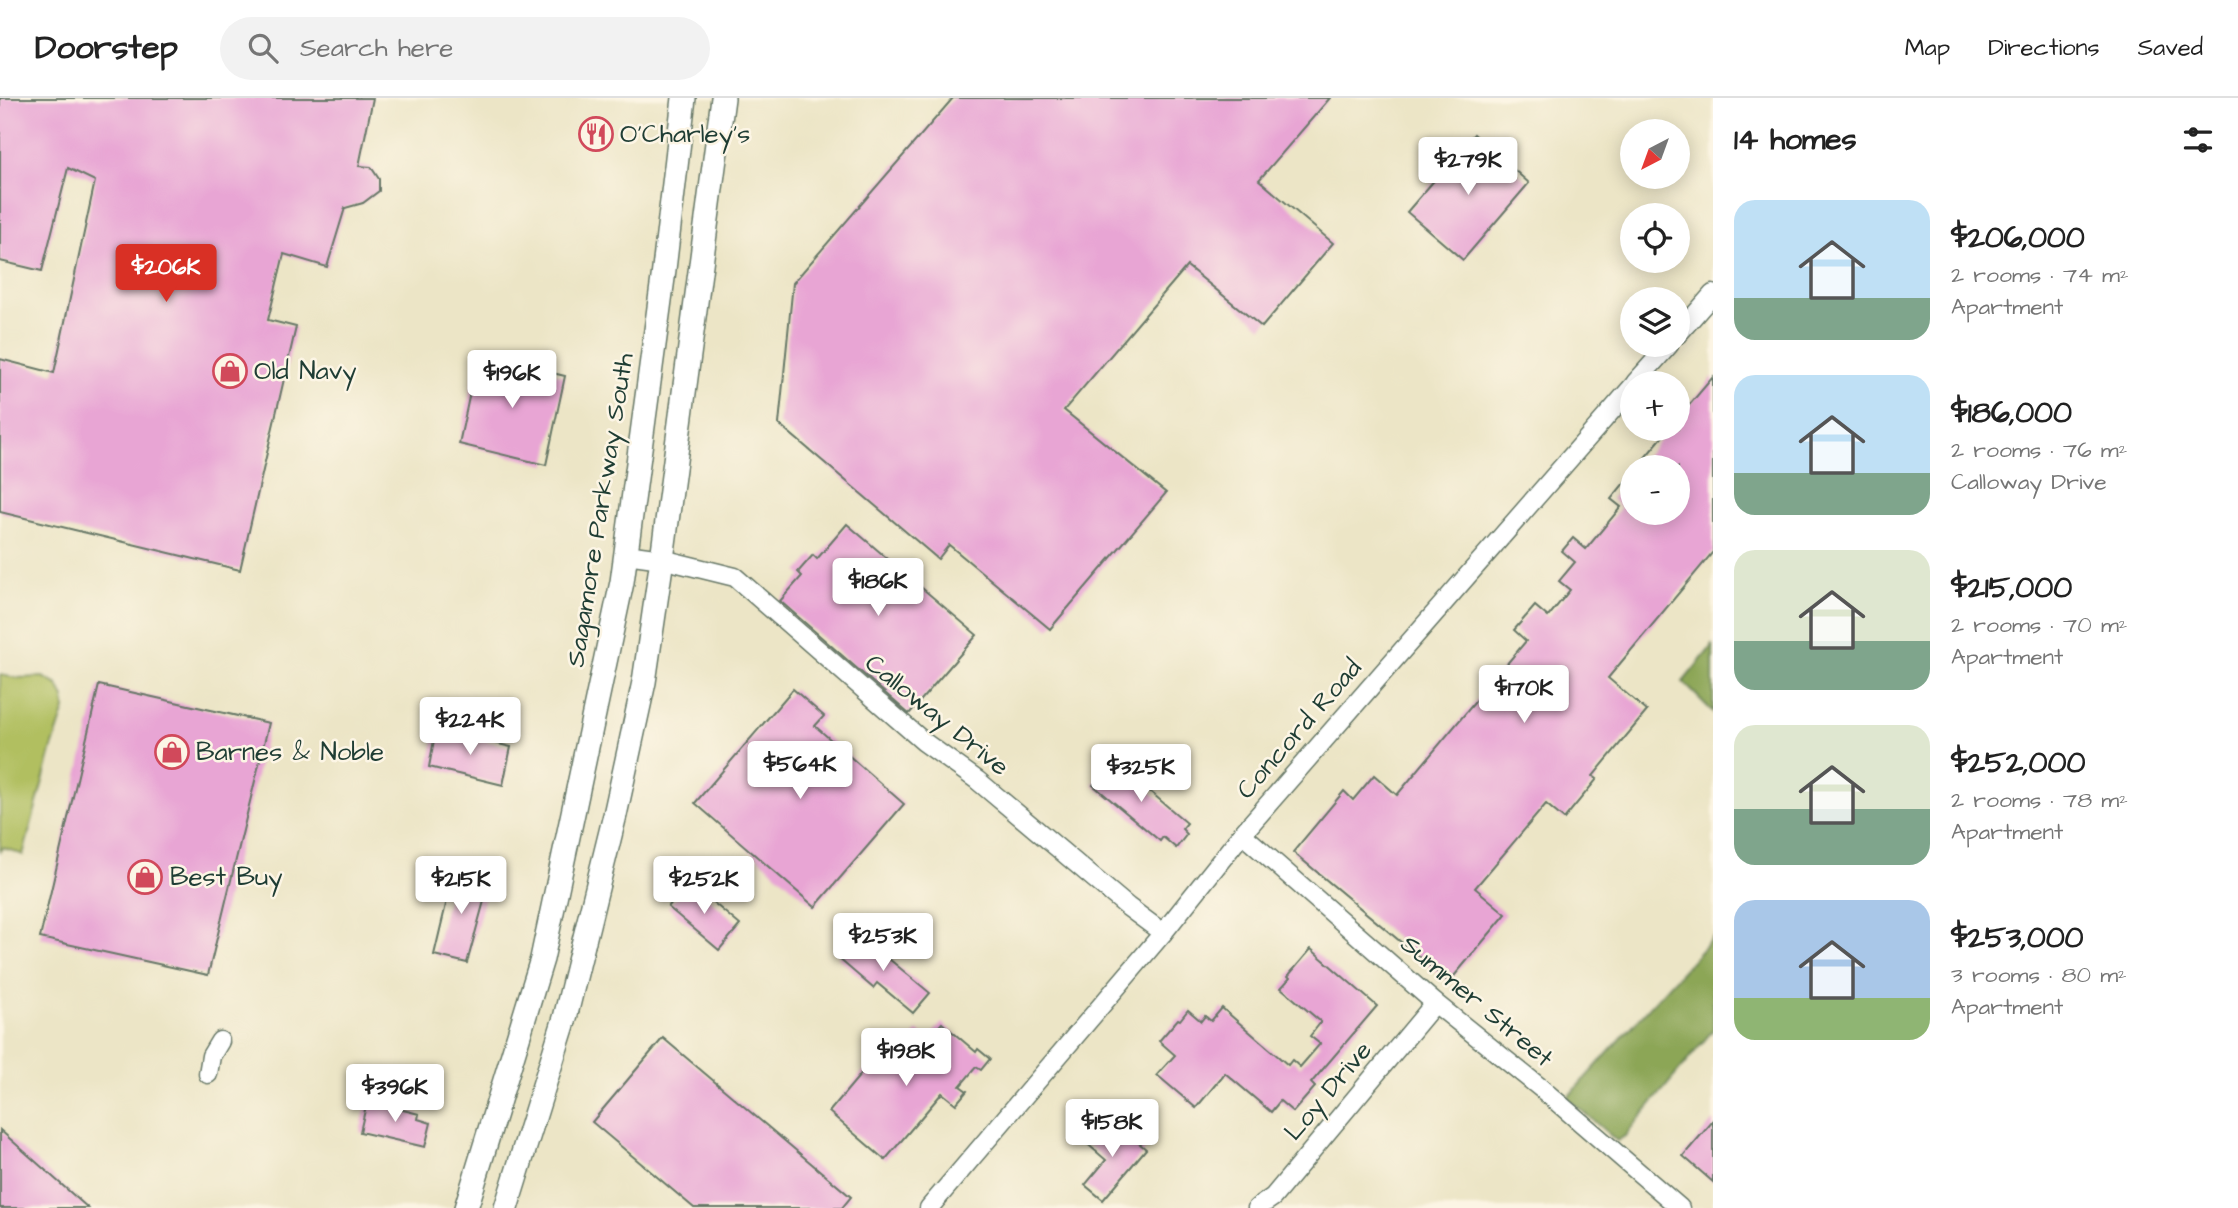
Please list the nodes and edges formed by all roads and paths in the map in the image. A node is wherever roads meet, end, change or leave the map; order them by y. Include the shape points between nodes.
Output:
1 (684, 98) edge
2 (723, 98) edge
3 (1713, 294) edge
4 (1690, 320) edge
5 (1658, 357) edge
6 (1646, 371) edge
7 (1620, 401) edge
8 (626, 554) junction
9 (662, 559) junction
10 (1242, 834) junction
11 (1163, 933) junction
12 (1435, 1003) junction
13 (220, 1041) dead end
14 (208, 1074) dead end
15 (466, 1208) edge
16 (506, 1208) edge
17 (929, 1208) edge
18 (1257, 1208) edge
19 (1679, 1208) edge

1 - 8 main road, Sagamore Parkway South
2 - 9 main road
3 - 4 street
5 - 6 street, Concord Road
7 - 10 street, Concord Road
8 - 9 street, Calloway Drive
8 - 15 main road, Sagamore Parkway South via 542,959
9 - 11 street, Calloway Drive via 734,577 924,743
9 - 16 main road via 644,682 615,815 565,1018
10 - 11 street, Concord Road
10 - 12 street, Summer Street
11 - 17 street, Concord Road
12 - 18 street, Loy Drive via 1273,1197
12 - 19 street, Summer Street
13 - 14 street

